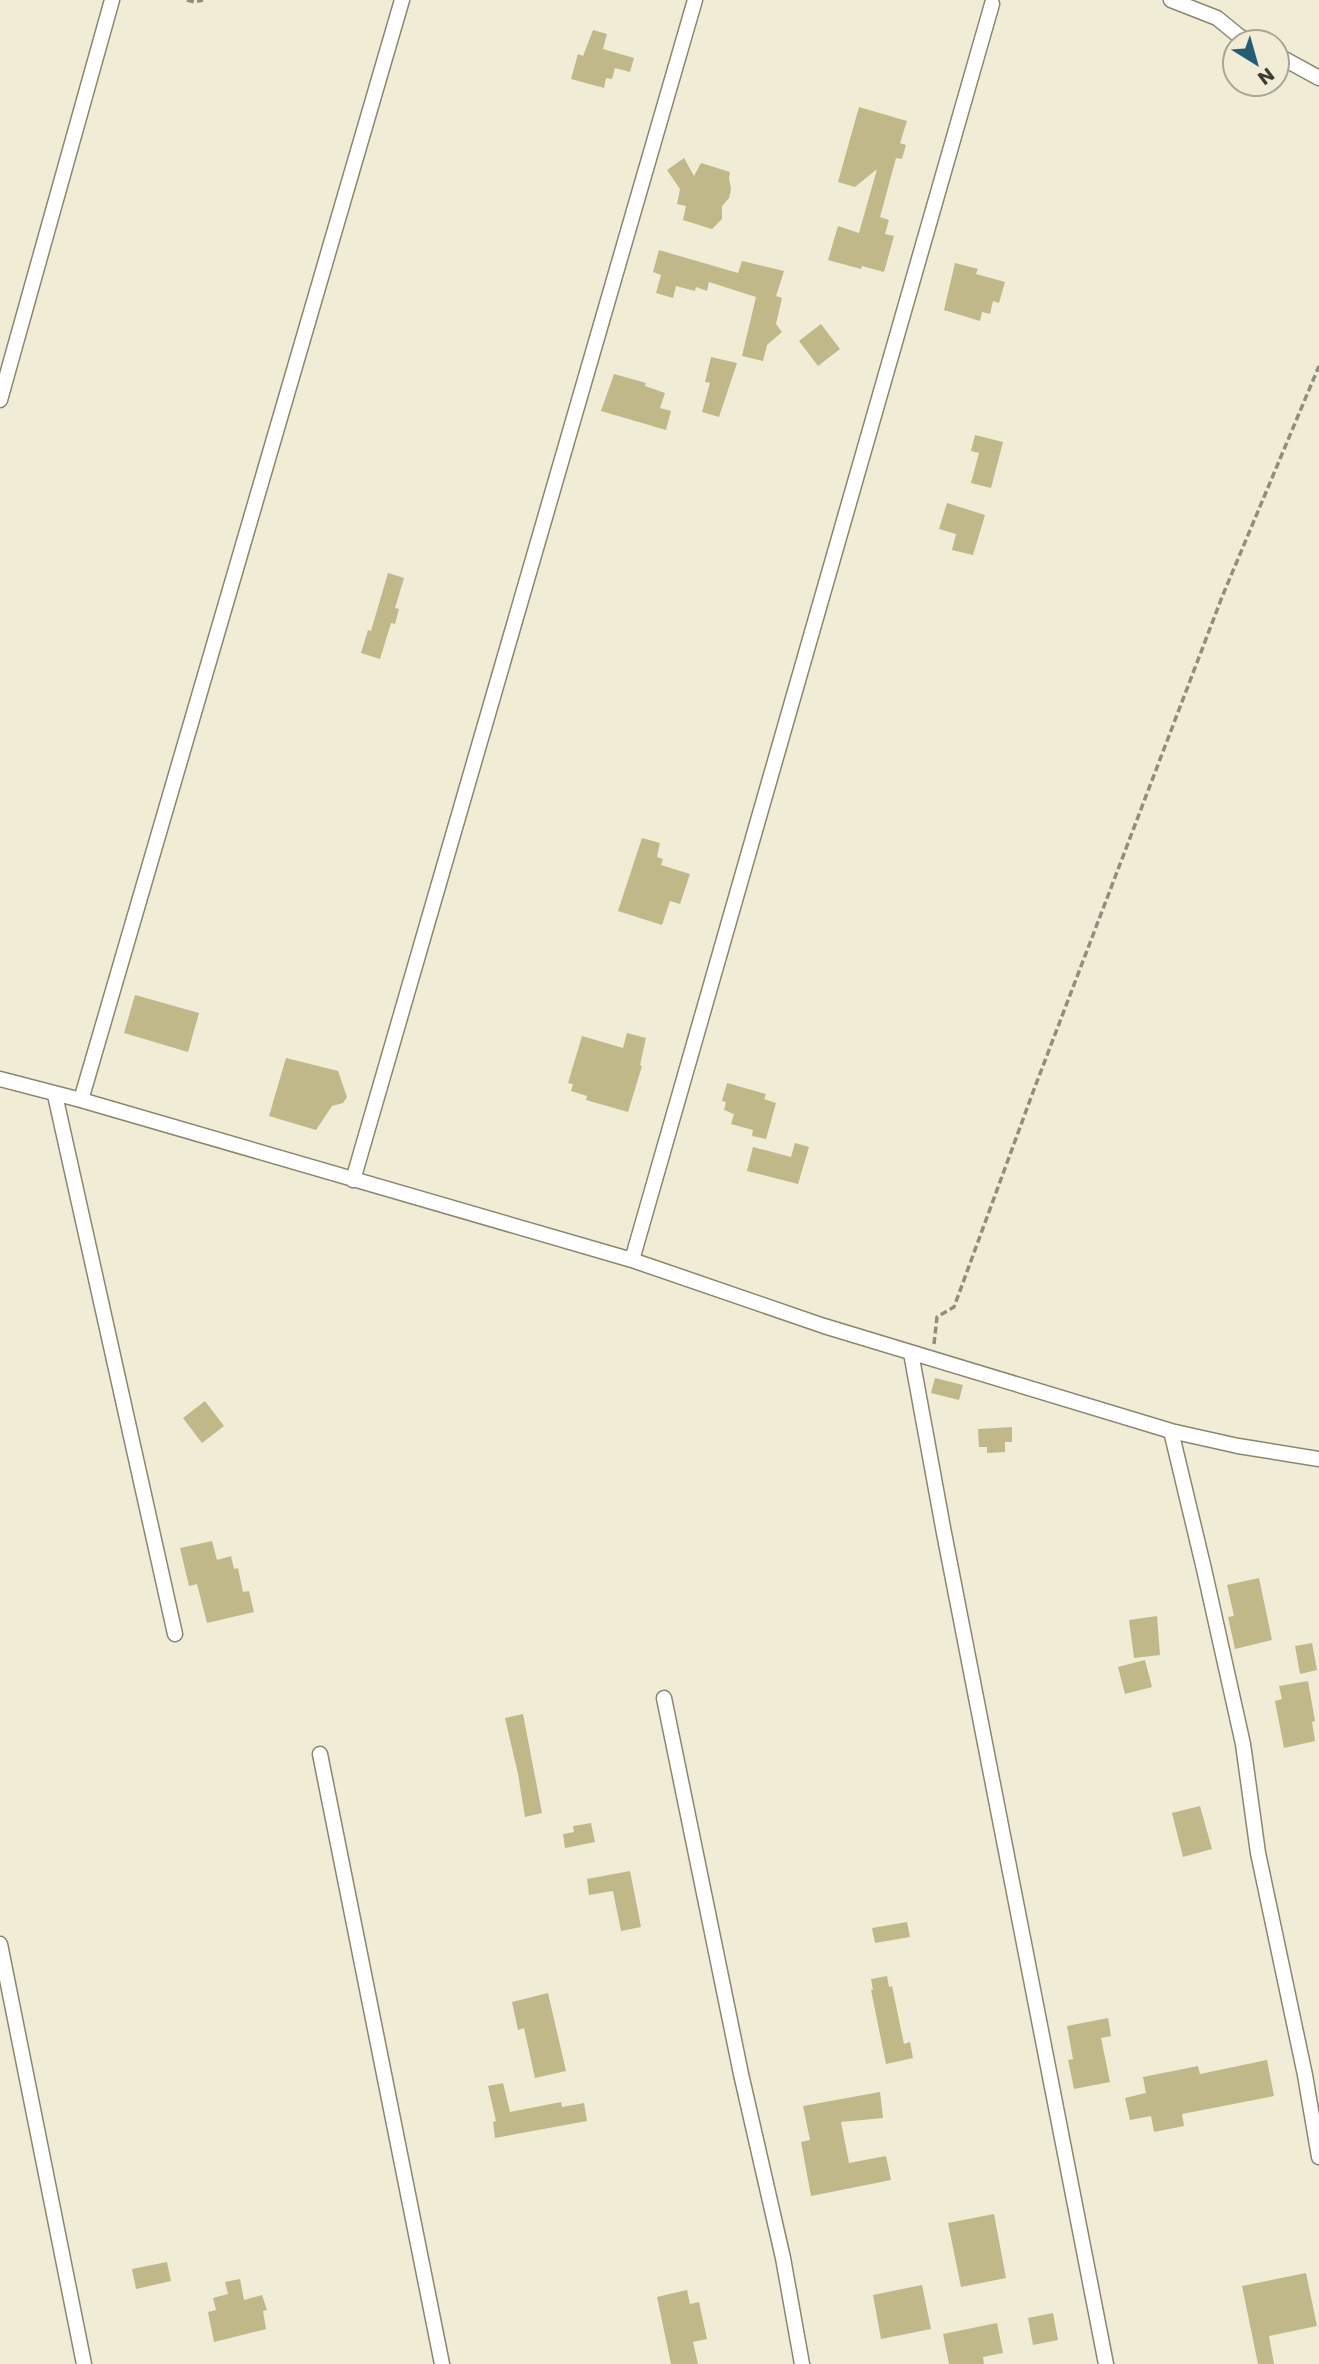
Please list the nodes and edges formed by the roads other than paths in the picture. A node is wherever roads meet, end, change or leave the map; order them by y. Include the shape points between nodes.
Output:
1 (112, 0) edge
2 (402, 0) edge
3 (695, 0) edge
4 (1171, 0) edge
5 (992, 4) dead end
6 (1230, 28) edge
7 (1291, 63) edge
8 (1319, 78) edge
9 (0, 400) edge
10 (0, 1079) edge
11 (55, 1095) junction
12 (80, 1100) junction
13 (353, 1180) junction
14 (632, 1260) junction
15 (911, 1353) junction
16 (1171, 1431) junction
17 (1319, 1459) edge
18 (175, 1634) dead end
19 (664, 1698) dead end
20 (320, 1754) dead end
21 (0, 1944) edge
22 (1319, 2157) edge
23 (84, 2364) edge
24 (442, 2364) edge
25 (802, 2364) edge
26 (1106, 2364) edge

1 - 9 street
2 - 12 street
3 - 13 street
4 - 6 street via 1217,18
5 - 14 street
7 - 8 street
10 - 11 street
11 - 12 street
11 - 18 street
12 - 13 street
13 - 14 street
14 - 15 street
15 - 16 street
15 - 26 street
16 - 17 street
16 - 22 street via 1243,1744 1258,1853
19 - 25 street
20 - 24 street
21 - 23 street

